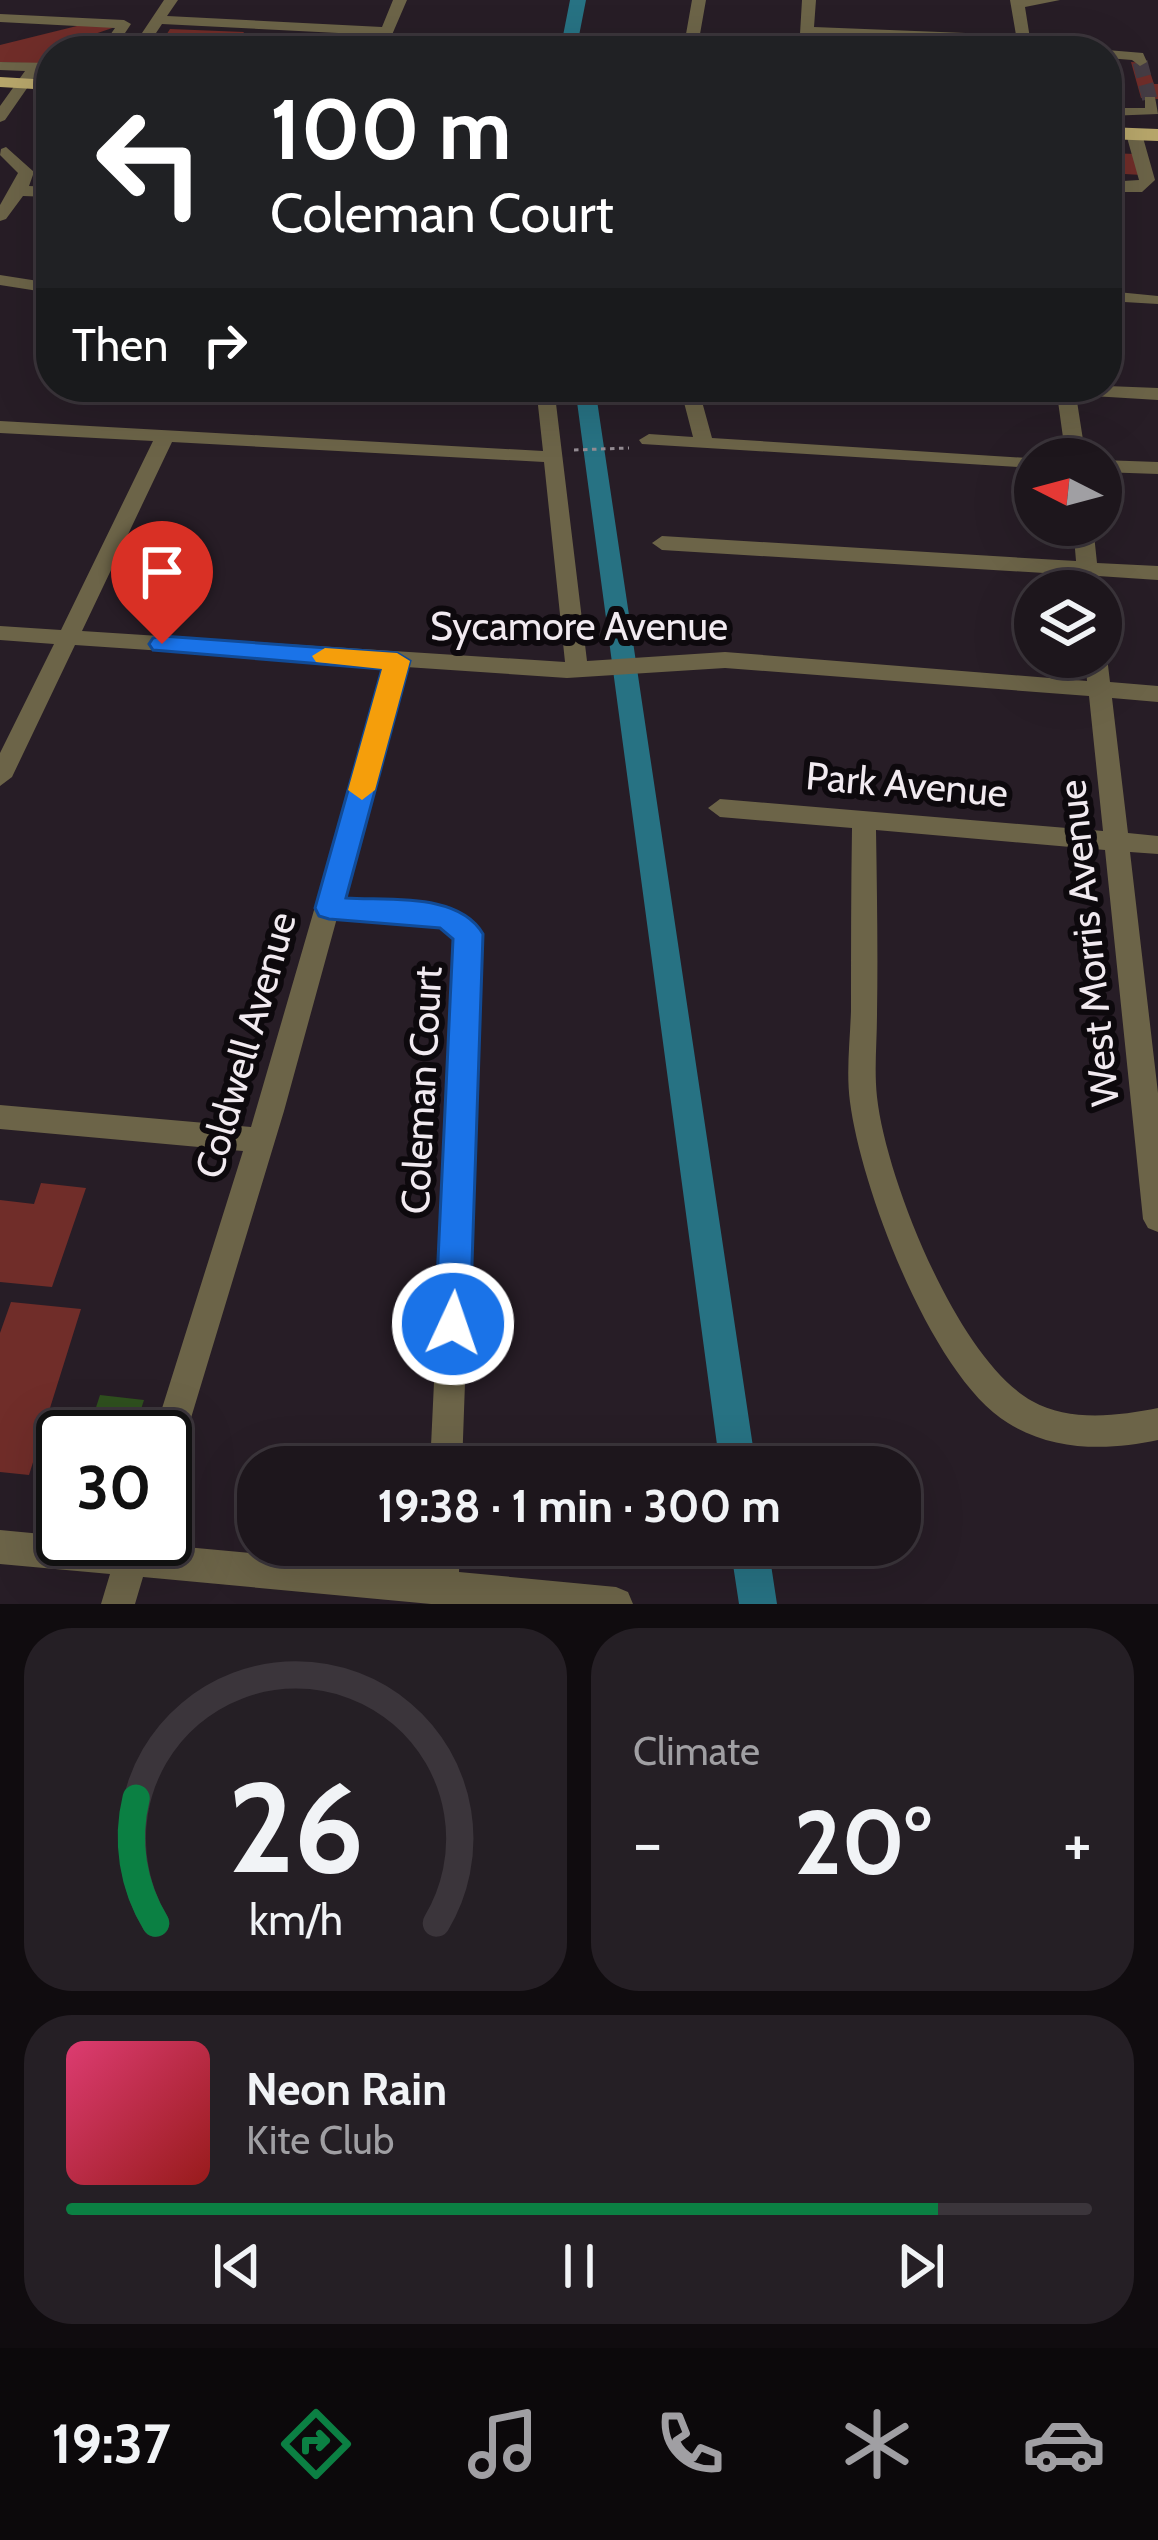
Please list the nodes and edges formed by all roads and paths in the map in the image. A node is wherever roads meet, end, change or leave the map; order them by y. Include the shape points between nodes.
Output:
1 (171, 0) edge
2 (400, 0) edge
3 (699, 0) edge
4 (809, 0) edge
5 (1053, 0) edge
6 (1017, 2) edge
7 (0, 18) edge
8 (158, 20) junction
9 (386, 31) junction
10 (807, 31) junction
11 (116, 36) edge
12 (147, 36) edge
13 (384, 36) edge
14 (693, 36) edge
15 (807, 36) edge
16 (884, 36) edge
17 (1023, 36) edge
18 (1122, 55) edge
19 (1140, 62) dead end
20 (0, 66) edge
21 (36, 73) edge
22 (36, 73) edge
23 (36, 74) edge
24 (0, 82) edge
25 (1150, 100) dead end
26 (1122, 110) edge
27 (0, 117) edge
28 (1122, 134) edge
29 (1135, 134) junction
30 (1158, 135) edge
31 (6, 152) dead end
32 (1122, 187) edge
33 (19, 191) junction
34 (36, 192) edge
35 (0, 216) edge
36 (0, 280) edge
37 (36, 286) edge
38 (1122, 297) edge
39 (1155, 300) edge
40 (1122, 392) edge
41 (1158, 394) edge
42 (546, 402) edge
43 (693, 402) edge
44 (1067, 402) edge
45 (0, 427) edge
46 (165, 436) junction
47 (1073, 438) edge
48 (704, 443) junction
49 (640, 444) joint
50 (575, 450) dead end
51 (552, 457) junction
52 (1014, 461) edge
53 (1122, 467) edge
54 (1158, 468) edge
55 (662, 543) dead end
56 (1158, 573) edge
57 (1014, 574) edge
58 (1122, 577) edge
59 (0, 633) edge
60 (68, 638) junction
61 (397, 661) junction
62 (577, 669) junction
63 (1098, 678) edge
64 (1099, 690) junction
65 (1158, 694) edge
66 (0, 777) edge
67 (720, 808) dead end
68 (864, 820) junction
69 (1115, 842) junction
70 (1158, 844) edge
71 (329, 908) junction
72 (0, 1117) edge
73 (261, 1140) junction
74 (1158, 1220) edge
75 (178, 1410) edge
76 (1158, 1424) edge
77 (447, 1446) edge
78 (0, 1547) edge
79 (36, 1548) edge
80 (192, 1557) edge
81 (129, 1566) edge
82 (442, 1566) edge
83 (441, 1588) junction
84 (118, 1604) edge
85 (616, 1604) edge

1 - 8 street
2 - 9 street
3 - 14 street
4 - 10 street
5 - 6 street
6 - 17 street
7 - 11 street via 124,23
8 - 9 street via 260,32
8 - 12 street
9 - 13 street
10 - 15 street
10 - 16 street
18 - 19 street
20 - 21 street
22 - 24 main road
23 - 27 street
25 - 26 street via 1148,113
28 - 29 main road
29 - 30 main road
29 - 32 street via 1148,180
31 - 33 street via 33,166
33 - 34 street
33 - 35 street
36 - 37 street
38 - 39 street
40 - 41 street
42 - 51 street
43 - 48 street
44 - 47 street
45 - 46 street
46 - 51 street
46 - 60 street
48 - 49 street
48 - 52 street
49 - 50 path
51 - 62 street
53 - 54 street
55 - 57 street
56 - 58 street
59 - 60 street, Sycamore Avenue
60 - 61 street, Sycamore Avenue
60 - 66 street
61 - 62 street, Sycamore Avenue
61 - 71 street, Coldwell Avenue
62 - 64 street, Sycamore Avenue via 725,660
63 - 64 street, West Morris Avenue
64 - 65 street, Sycamore Avenue
64 - 69 street, West Morris Avenue
67 - 68 street, Park Avenue
68 - 69 street, Park Avenue
68 - 76 street via 864,1104 898,1222 950,1333 1016,1411 1059,1427 1126,1432
69 - 70 street, Park Avenue
69 - 74 street, West Morris Avenue
71 - 73 street, Coldwell Avenue
71 - 77 street, Coleman Court via 447,917 468,934
72 - 73 street
73 - 75 street, Coldwell Avenue
78 - 79 street
80 - 83 street
81 - 84 street
82 - 83 street
83 - 85 street

